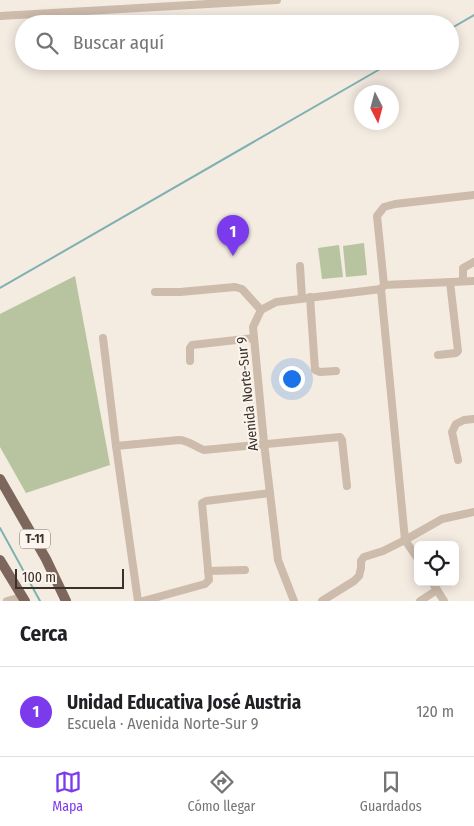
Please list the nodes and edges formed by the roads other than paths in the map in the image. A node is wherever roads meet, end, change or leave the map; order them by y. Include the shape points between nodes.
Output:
1 (277, 0) edge
2 (15, 15) edge
3 (17, 15) edge
4 (0, 16) edge
5 (474, 195) edge
6 (474, 262) edge
7 (300, 266) dead end
8 (463, 281) junction
9 (474, 281) edge
10 (450, 282) junction
11 (382, 287) junction
12 (155, 292) dead end
13 (306, 298) junction
14 (261, 310) junction
15 (103, 338) dead end
16 (254, 338) junction
17 (438, 356) dead end
18 (190, 361) dead end
19 (336, 371) dead end
20 (474, 419) edge
21 (264, 443) junction
22 (116, 446) junction
23 (458, 460) dead end
24 (0, 479) edge
25 (348, 486) dead end
26 (270, 493) junction
27 (474, 512) edge
28 (405, 540) junction
29 (414, 553) edge
30 (0, 560) edge
31 (245, 570) dead end
32 (208, 571) junction
33 (434, 586) edge
34 (437, 590) junction
35 (23, 599) edge
36 (7, 601) edge
37 (66, 601) edge
38 (138, 601) edge
39 (143, 601) edge
40 (294, 601) edge
41 (322, 601) edge
42 (420, 601) edge
43 (444, 601) edge

1 - 3 street
2 - 4 street
5 - 11 street via 384,207 377,216
6 - 8 street via 463,268
7 - 13 street
8 - 9 street
8 - 10 street
10 - 11 street
10 - 17 street via 458,351
11 - 13 street
11 - 28 street
12 - 14 street via 235,287 242,289
13 - 14 street via 276,302
13 - 19 street via 315,370
14 - 16 street, Avenida Norte-Sur 9 via 254,327
15 - 22 street
16 - 18 street via 192,345
16 - 21 street, Avenida Norte-Sur 9
20 - 23 street via 456,424 452,432
21 - 22 street via 204,450 185,440
21 - 25 street via 340,437
21 - 26 street, Avenida Norte-Sur 9
22 - 38 street
24 - 37 main road, T-11
26 - 32 street via 202,504
26 - 40 street, Avenida Norte-Sur 9 via 278,560
27 - 28 street via 442,519
28 - 29 street
28 - 41 street via 364,557 359,576
30 - 35 main road
31 - 32 street
32 - 39 street via 205,584
33 - 34 street
34 - 42 street
34 - 43 street
35 - 36 street

